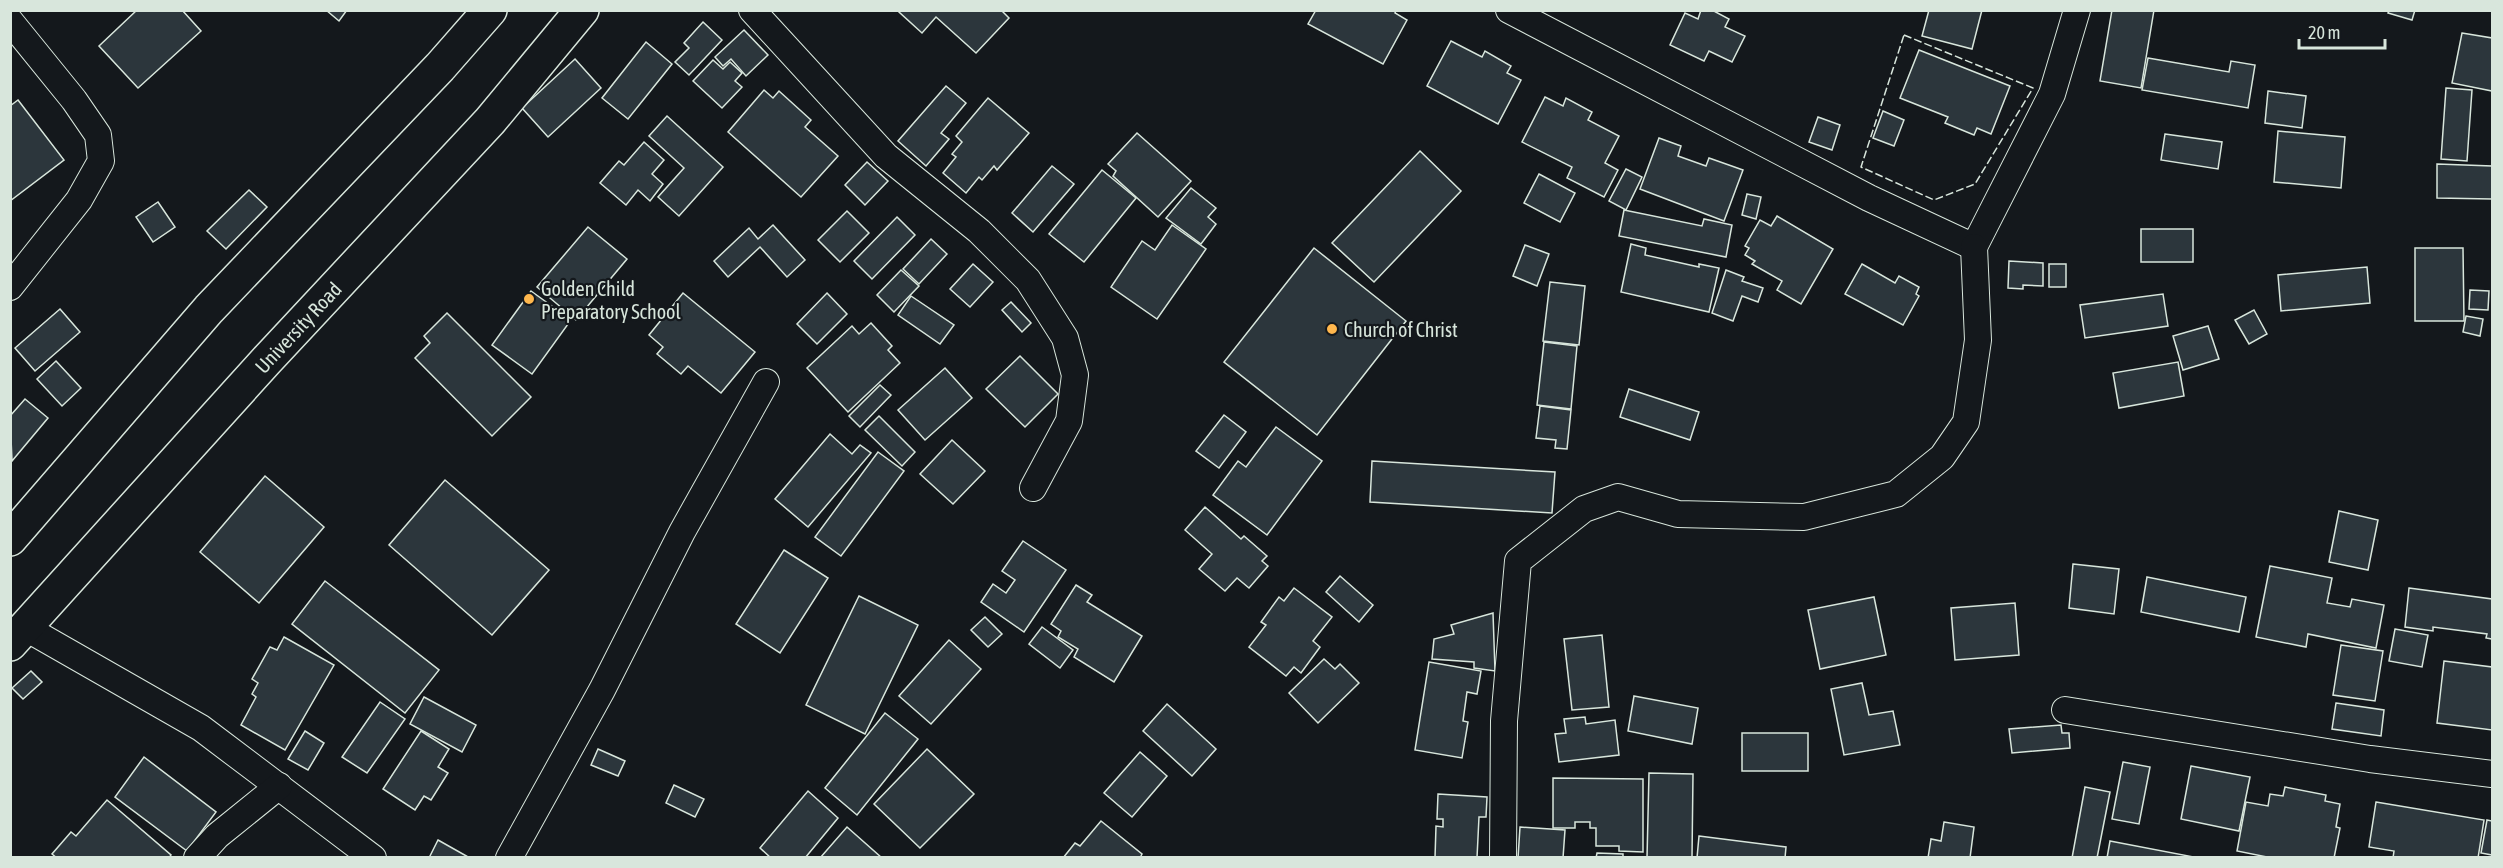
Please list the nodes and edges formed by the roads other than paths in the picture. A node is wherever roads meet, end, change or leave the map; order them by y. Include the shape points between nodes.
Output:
1 (490, 10) edge
2 (582, 10) edge
3 (752, 10) edge
4 (1509, 10) edge
5 (2077, 10) edge
6 (10, 21) edge
7 (1974, 247) junction
8 (10, 287) edge
9 (766, 382) dead end
10 (1033, 488) dead end
11 (10, 539) edge
12 (18, 636) edge
13 (2065, 710) dead end
14 (2493, 774) edge
15 (279, 786) junction
16 (197, 858) edge
17 (373, 858) edge
18 (509, 858) edge
19 (1503, 858) edge

1 - 11 highway via 209,309
2 - 12 highway, University Road via 490,121
3 - 10 street via 886,156 979,231 1028,280 1065,338 1075,375 1069,421
4 - 7 street via 1869,198
5 - 7 street via 2052,94
6 - 8 street via 98,135 101,161 80,200
7 - 19 street via 1978,340 1966,422 1942,457 1896,494 1804,517 1678,514 1618,497 1584,509 1518,561 1504,721
9 - 18 street
12 - 15 street via 201,728
13 - 14 street via 2370,759
15 - 16 street via 217,836
15 - 17 street

